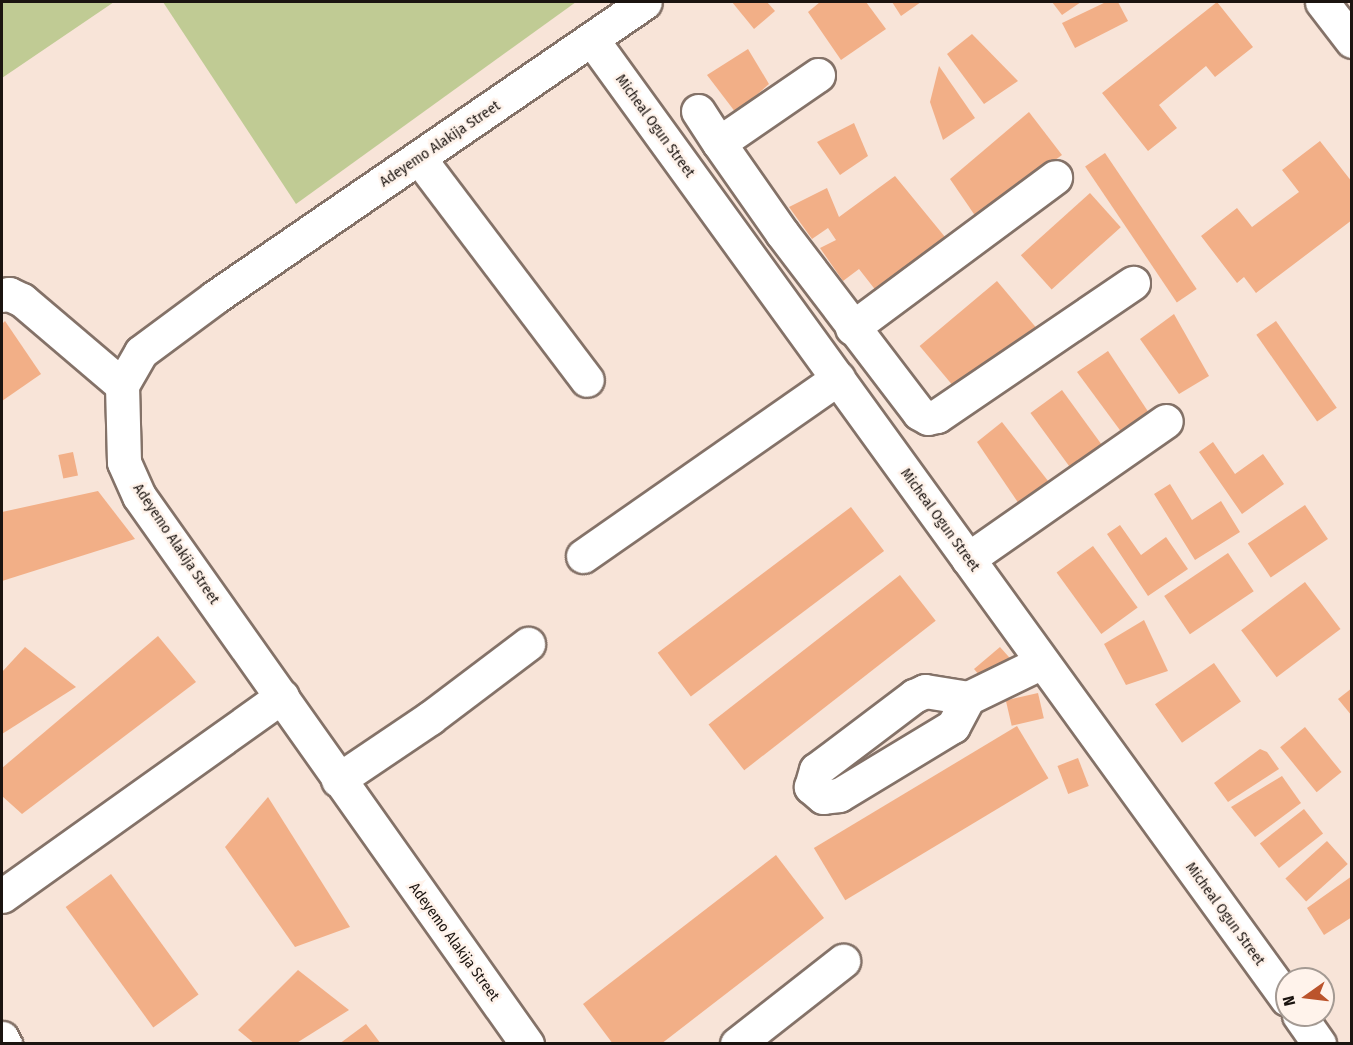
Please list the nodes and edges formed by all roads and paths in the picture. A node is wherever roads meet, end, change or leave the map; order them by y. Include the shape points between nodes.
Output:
1 (645, 2) edge
2 (1323, 2) edge
3 (593, 41) junction
4 (1352, 41) edge
5 (818, 75) dead end
6 (698, 111) dead end
7 (719, 142) junction
8 (419, 158) junction
9 (1055, 177) dead end
10 (782, 233) junction
11 (750, 256) junction
12 (1132, 283) dead end
13 (2, 295) edge
14 (852, 328) junction
15 (838, 378) junction
16 (587, 380) dead end
17 (122, 385) junction
18 (1167, 421) dead end
19 (583, 556) dead end
20 (968, 558) junction
21 (528, 644) dead end
22 (1042, 662) junction
23 (282, 696) junction
24 (968, 698) dead end
25 (338, 780) junction
26 (2, 896) edge
27 (843, 961) dead end
28 (1275, 982) edge
29 (1307, 1027) edge
30 (2, 1038) edge
31 (5, 1044) edge
32 (527, 1044) edge
33 (737, 1044) edge
34 (1319, 1044) edge

1 - 3 street, Adeyemo Alakija Street
2 - 4 street
3 - 8 street, Adeyemo Alakija Street
3 - 11 street, Micheal Ogun Street
5 - 7 street
6 - 7 street
7 - 10 street
8 - 16 street
8 - 17 street, Adeyemo Alakija Street via 141,352
9 - 14 street
10 - 11 street
10 - 14 street
11 - 15 street, Micheal Ogun Street
12 - 14 street via 950,408 928,418 919,413
13 - 17 street via 22,300
15 - 19 street
15 - 20 street, Micheal Ogun Street
17 - 23 street, Adeyemo Alakija Street via 124,462 140,496
18 - 20 street
20 - 22 street, Micheal Ogun Street
21 - 25 street via 430,718
22 - 24 street
22 - 28 street, Micheal Ogun Street
23 - 25 street, Adeyemo Alakija Street
23 - 26 street
25 - 32 street, Adeyemo Alakija Street
27 - 33 street
29 - 34 street
30 - 31 street

